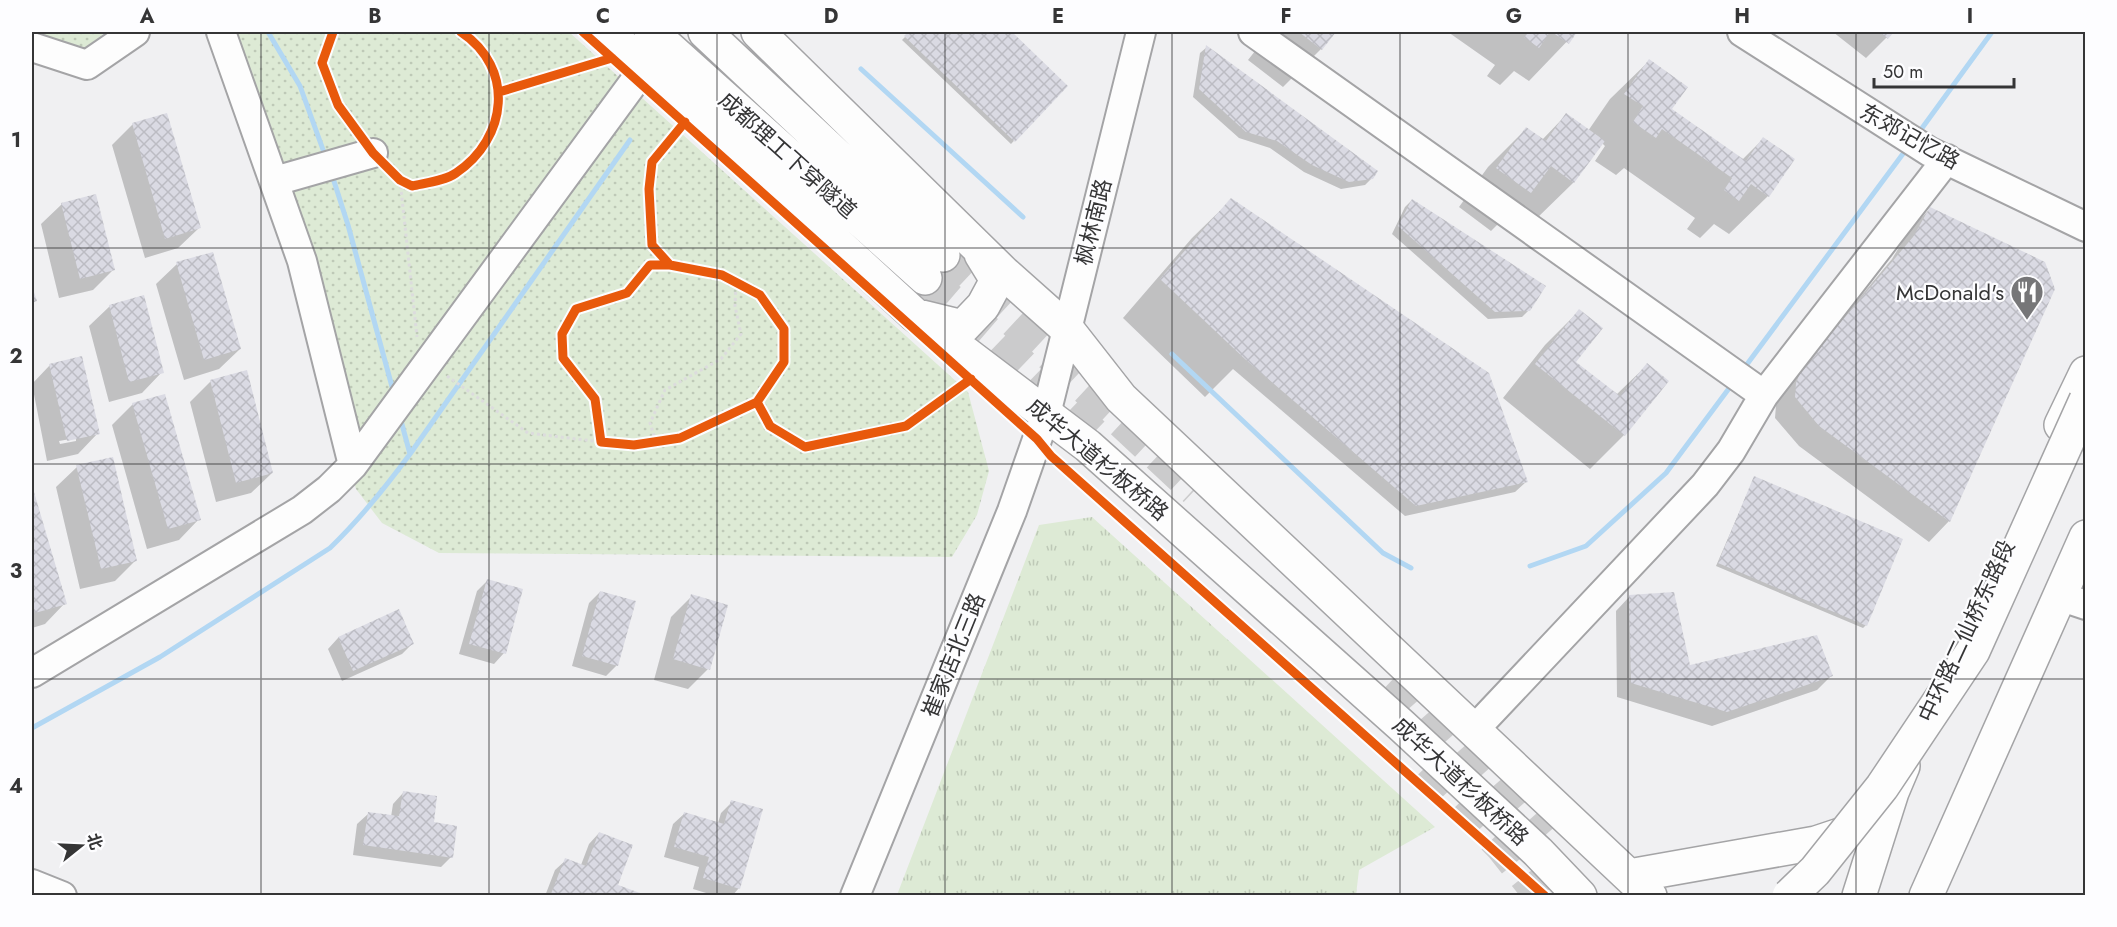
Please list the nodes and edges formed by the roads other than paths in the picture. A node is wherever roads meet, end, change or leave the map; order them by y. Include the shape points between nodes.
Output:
1 (135, 32) edge
2 (221, 32) edge
3 (607, 32) edge
4 (651, 32) edge
5 (705, 32) edge
6 (758, 32) edge
7 (1142, 32) edge
8 (1253, 32) edge
9 (1742, 32) edge
10 (32, 46) edge
11 (645, 67) junction
12 (373, 153) road end
13 (1938, 155) junction
14 (285, 179) junction
15 (2085, 227) edge
16 (976, 245) junction
17 (915, 315) junction
18 (1067, 329) junction
19 (2085, 373) edge
20 (1755, 389) junction
21 (2085, 400) edge
22 (1046, 414) junction
23 (2085, 454) edge
24 (353, 465) junction
25 (2085, 537) edge
26 (2072, 601) edge
27 (32, 673) edge
28 (1474, 730) junction
29 (1892, 792) junction
30 (32, 884) edge
31 (1640, 886) edge
32 (62, 896) edge
33 (855, 896) edge
34 (1580, 896) edge
35 (1789, 896) edge
36 (1822, 896) edge
37 (1859, 896) edge
38 (1926, 896) edge

1 - 10 street via 87,65
2 - 14 street
3 - 11 main road, 成华大道杉板桥路
4 - 5 main road, 成都理工下穿隧道 via 934,266
6 - 16 main road, 成华大道杉板桥路
7 - 18 street, 枫林南路
8 - 20 street
9 - 13 street, 东郊记忆路 via 1881,123
11 - 17 main road, 成华大道杉板桥路
11 - 24 street via 440,364 410,386
12 - 14 street
13 - 15 street, 东郊记忆路
13 - 20 street
14 - 24 street
16 - 17 main road via 997,280 983,306 963,327
16 - 18 main road, 成华大道杉板桥路
17 - 22 main road, 成华大道杉板桥路
18 - 22 street, 枫林南路
18 - 28 main road, 成华大道杉板桥路 via 1121,398
19 - 29 main road, 中环路二仙桥东路段
20 - 28 street via 1731,451 1705,485
21 - 35 main road, bridge via 1973,651 1882,787 1815,871
22 - 33 street, 崔家店北三路 via 1012,511
22 - 34 main road, 成华大道杉板桥路 via 1088,446 1401,725
23 - 36 main road via 2034,572 1966,698 1910,784
24 - 27 street via 302,510
25 - 26 main road
26 - 38 main road
28 - 31 main road, 成华大道杉板桥路
29 - 31 main road via 1856,832
29 - 37 main road, 中环路二仙桥东路段
30 - 32 street

